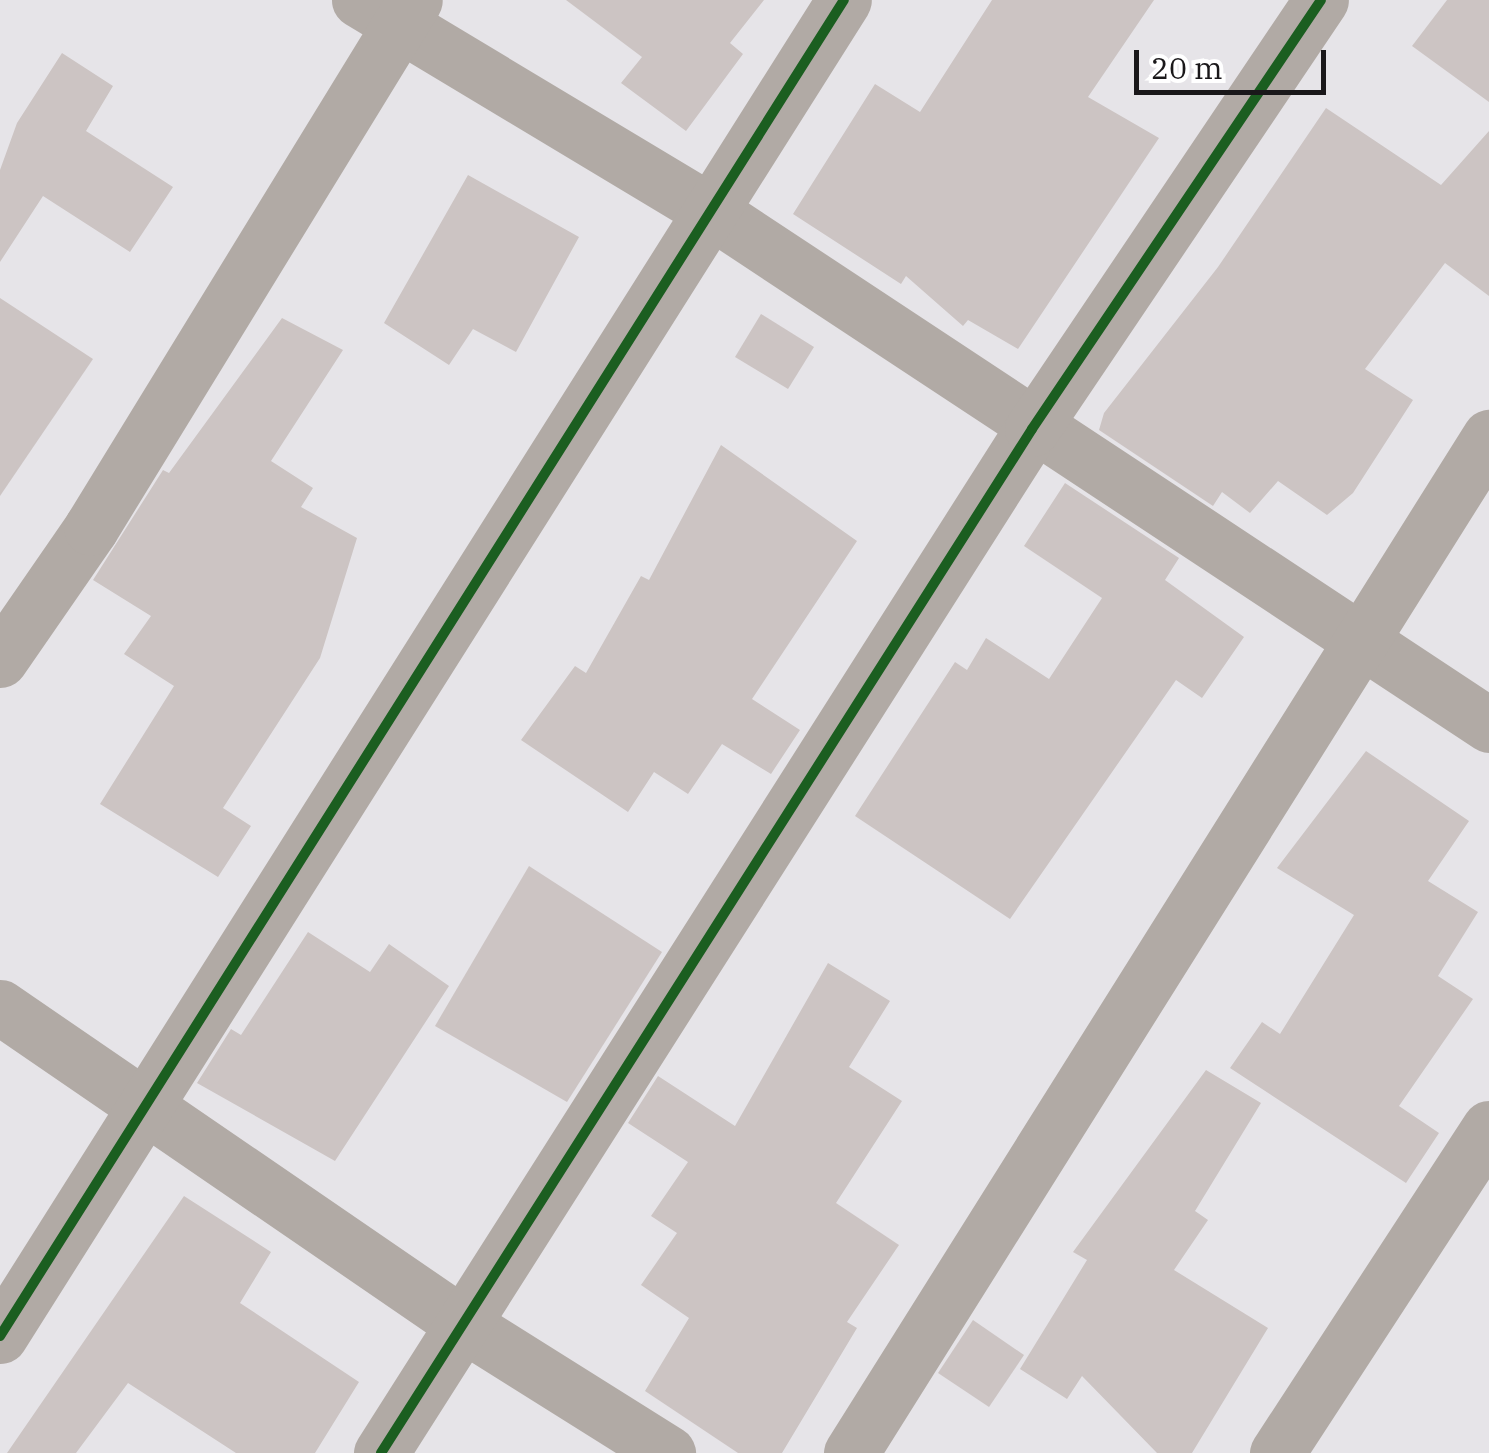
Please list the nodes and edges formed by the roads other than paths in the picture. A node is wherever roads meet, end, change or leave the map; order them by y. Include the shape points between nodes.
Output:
1 (844, 0) edge
2 (1320, 0) edge
3 (391, 9) edge
4 (712, 212) junction
5 (1032, 429) junction
6 (1489, 437) edge
7 (1361, 639) junction
8 (0, 660) edge
9 (1489, 725) edge
10 (0, 1007) edge
11 (147, 1105) junction
12 (1489, 1128) edge
13 (464, 1325) junction
14 (0, 1336) edge
15 (381, 1453) edge
16 (668, 1453) edge
17 (851, 1453) edge
18 (1277, 1453) edge

1 - 4 street
2 - 5 street
3 - 4 street
3 - 8 street via 91,528
4 - 5 street
4 - 11 street
5 - 7 street
5 - 13 street
6 - 7 street
7 - 9 street
7 - 17 street
10 - 11 street
11 - 13 street
11 - 14 street
12 - 18 street
13 - 15 street
13 - 16 street

